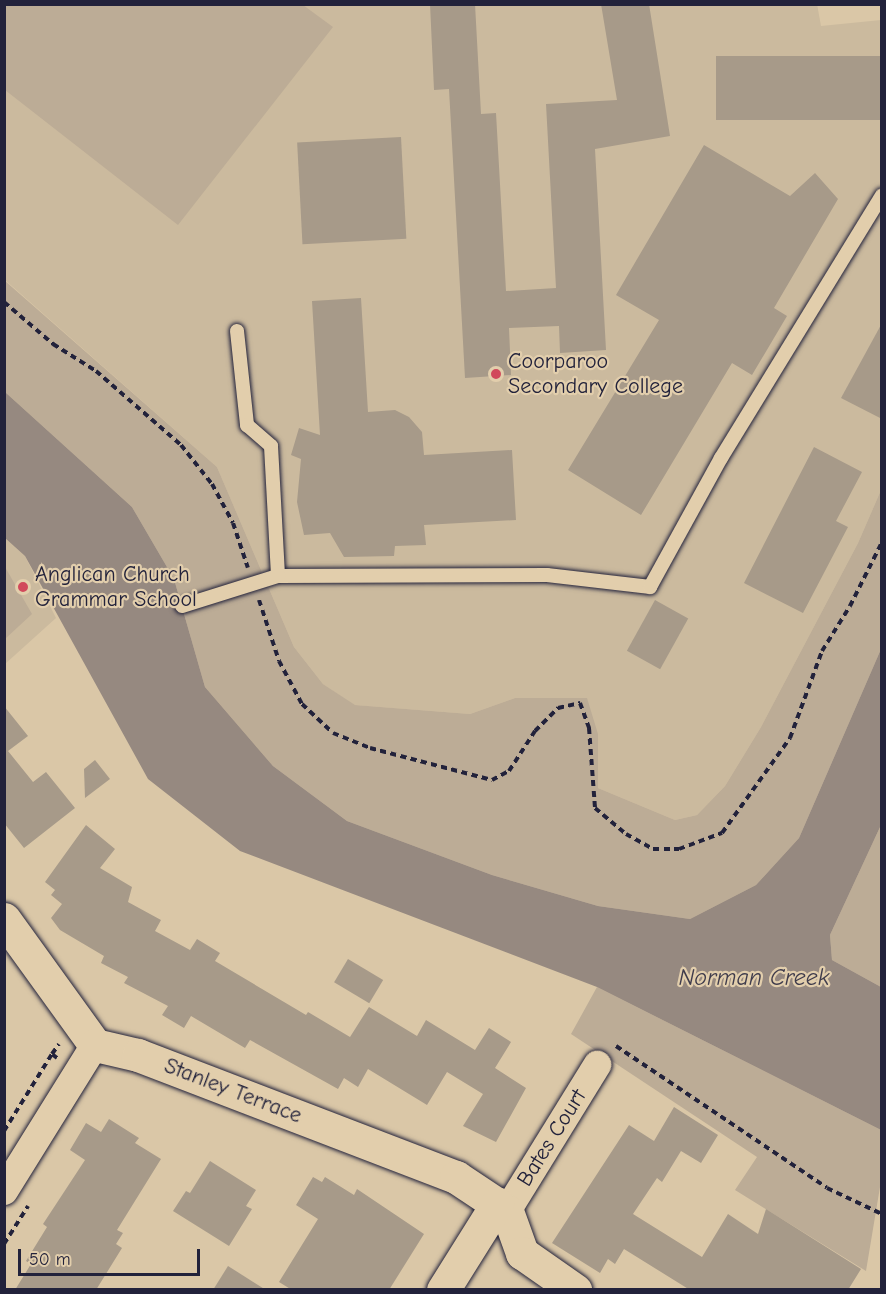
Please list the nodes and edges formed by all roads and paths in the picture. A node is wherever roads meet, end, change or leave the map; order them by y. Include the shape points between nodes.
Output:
1 (882, 195) edge
2 (4, 302) edge
3 (237, 331) dead end
4 (882, 542) edge
5 (278, 576) junction
6 (253, 585) junction
7 (182, 606) dead end
8 (4, 919) edge
9 (95, 1045) junction
10 (52, 1054) dead end
11 (604, 1054) joint
12 (4, 1131) edge
13 (4, 1191) edge
14 (502, 1208) junction
15 (882, 1214) edge
16 (443, 1290) edge
17 (575, 1290) edge

1 - 5 lane via 721,458 650,587 547,575
2 - 6 path via 54,344 96,371 181,445 212,484 233,523
3 - 5 lane via 247,425 271,446
4 - 6 path via 822,651 790,738 722,834 679,849 653,849 626,834 596,808 589,728 580,703 558,708 535,731 509,771 492,780 370,748 333,733 302,704 279,661
5 - 6 lane
6 - 7 lane
8 - 9 street
9 - 13 street
9 - 14 street, Stanley Terrace via 138,1055 432,1167 463,1180
10 - 12 path
11 - 14 street, Bates Court
11 - 15 path via 827,1188
14 - 16 street
14 - 17 street via 522,1253

